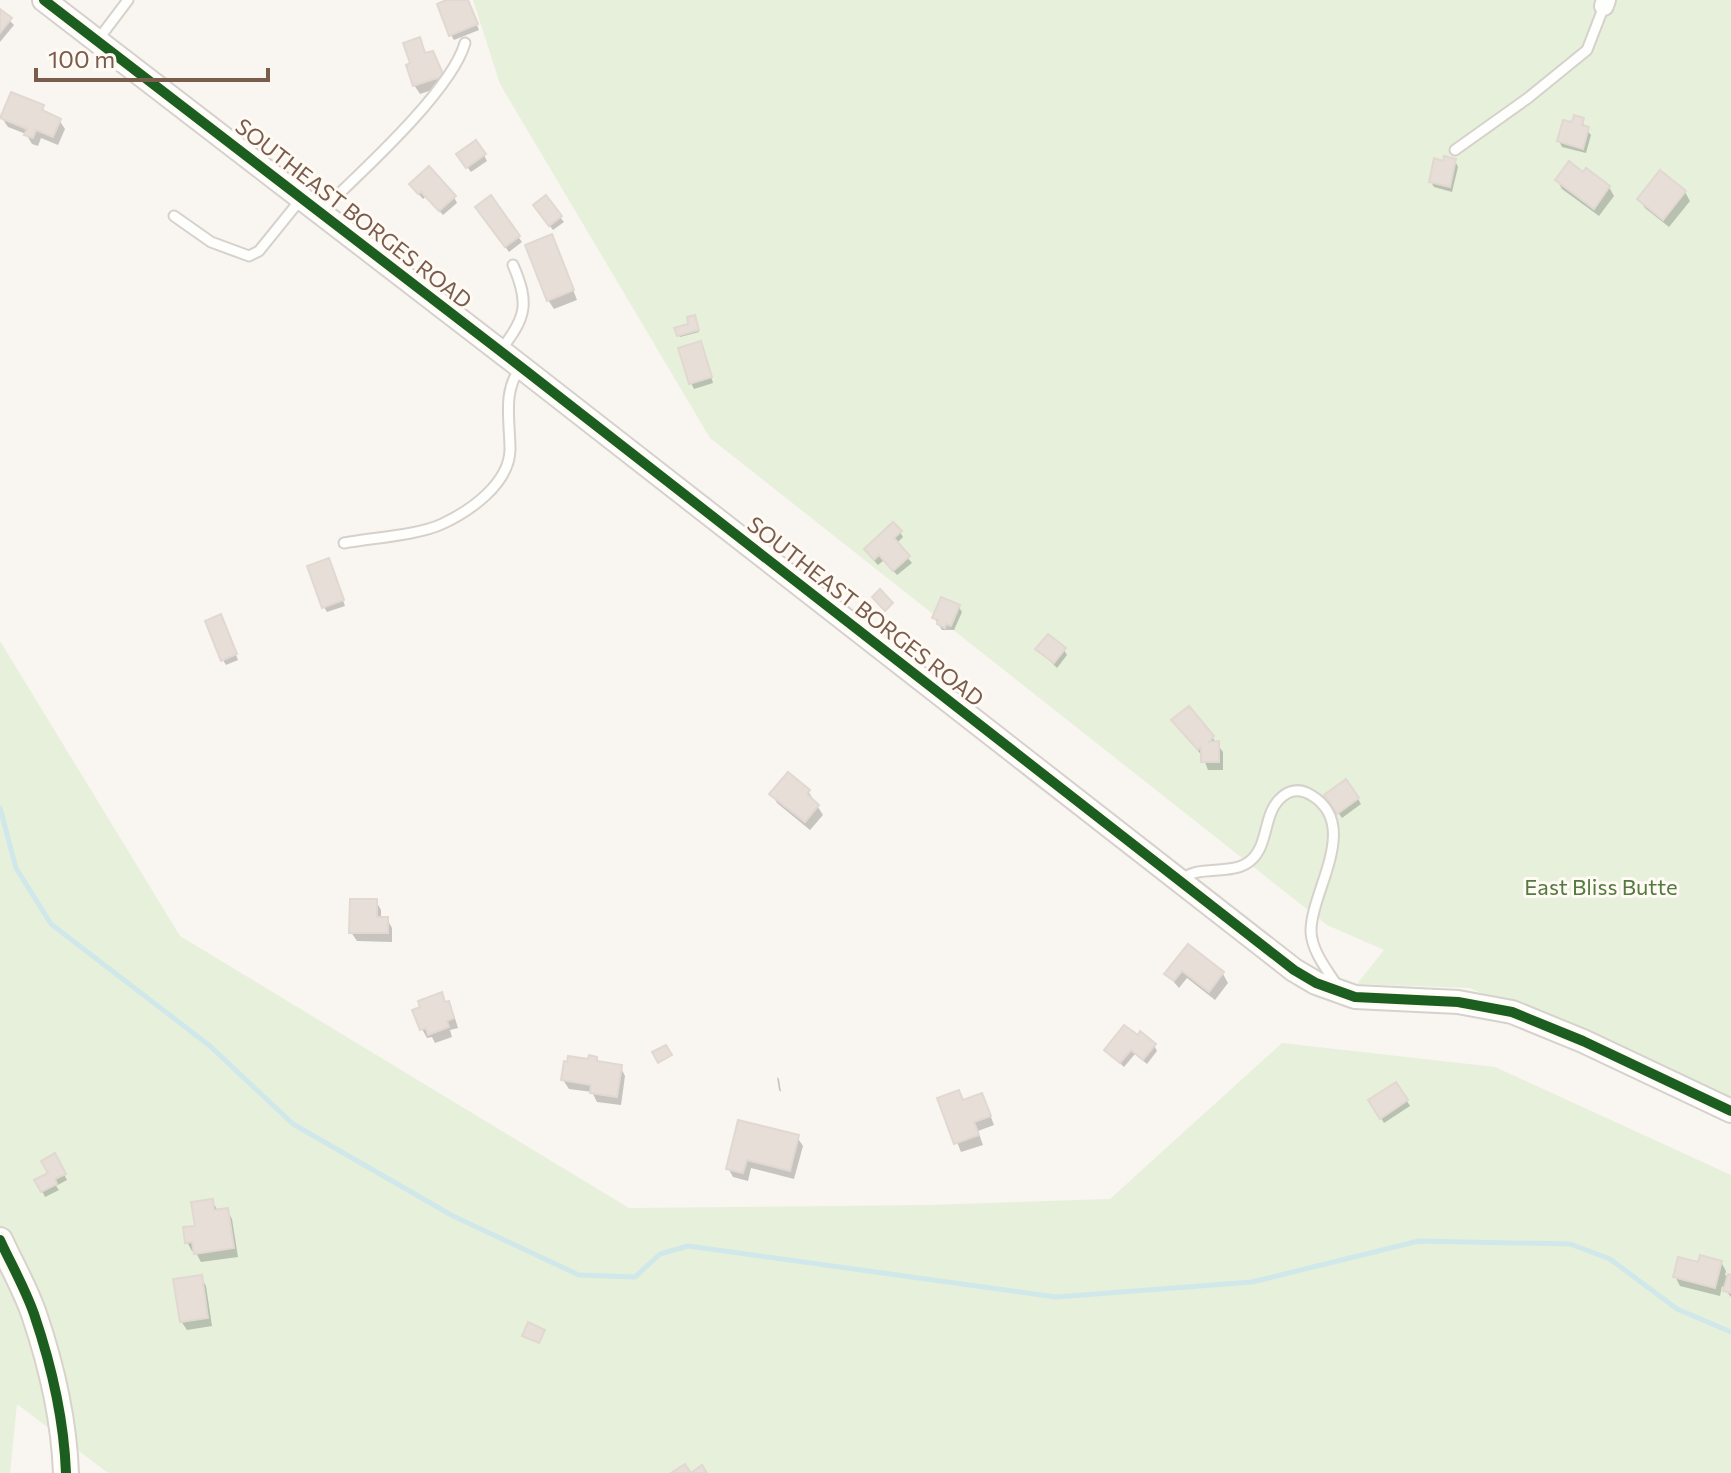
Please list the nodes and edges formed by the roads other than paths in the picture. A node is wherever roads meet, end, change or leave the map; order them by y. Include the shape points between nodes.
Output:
1 (44, 0) edge
2 (128, 0) edge
3 (1605, 3) edge
4 (97, 41) junction
5 (465, 43) dead end
6 (1455, 150) dead end
7 (301, 198) junction
8 (320, 212) junction
9 (174, 216) dead end
10 (513, 265) dead end
11 (500, 351) junction
12 (521, 367) junction
13 (344, 543) dead end
14 (1179, 883) junction
15 (1341, 993) junction
16 (1731, 1111) edge
17 (0, 1240) edge
18 (66, 1473) edge

1 - 4 street, SOUTHEAST BORGES ROAD
2 - 4 lane
3 - 6 lane via 1587,50
4 - 7 street, SOUTHEAST BORGES ROAD
5 - 8 lane via 423,107
7 - 8 street, SOUTHEAST BORGES ROAD
7 - 9 lane via 249,256 211,242
8 - 11 street, SOUTHEAST BORGES ROAD
10 - 11 lane via 525,303 518,326
11 - 12 street, SOUTHEAST BORGES ROAD
12 - 13 lane via 508,391 510,455 497,484 440,525
12 - 14 street, SOUTHEAST BORGES ROAD
14 - 15 street, SOUTHEAST BORGES ROAD via 1294,970
14 - 15 lane via 1190,874 1250,861 1272,809 1290,791 1317,798 1331,819 1333,838 1311,937
15 - 16 street, SOUTHEAST BORGES ROAD via 1512,1012
17 - 18 main road via 43,1343

